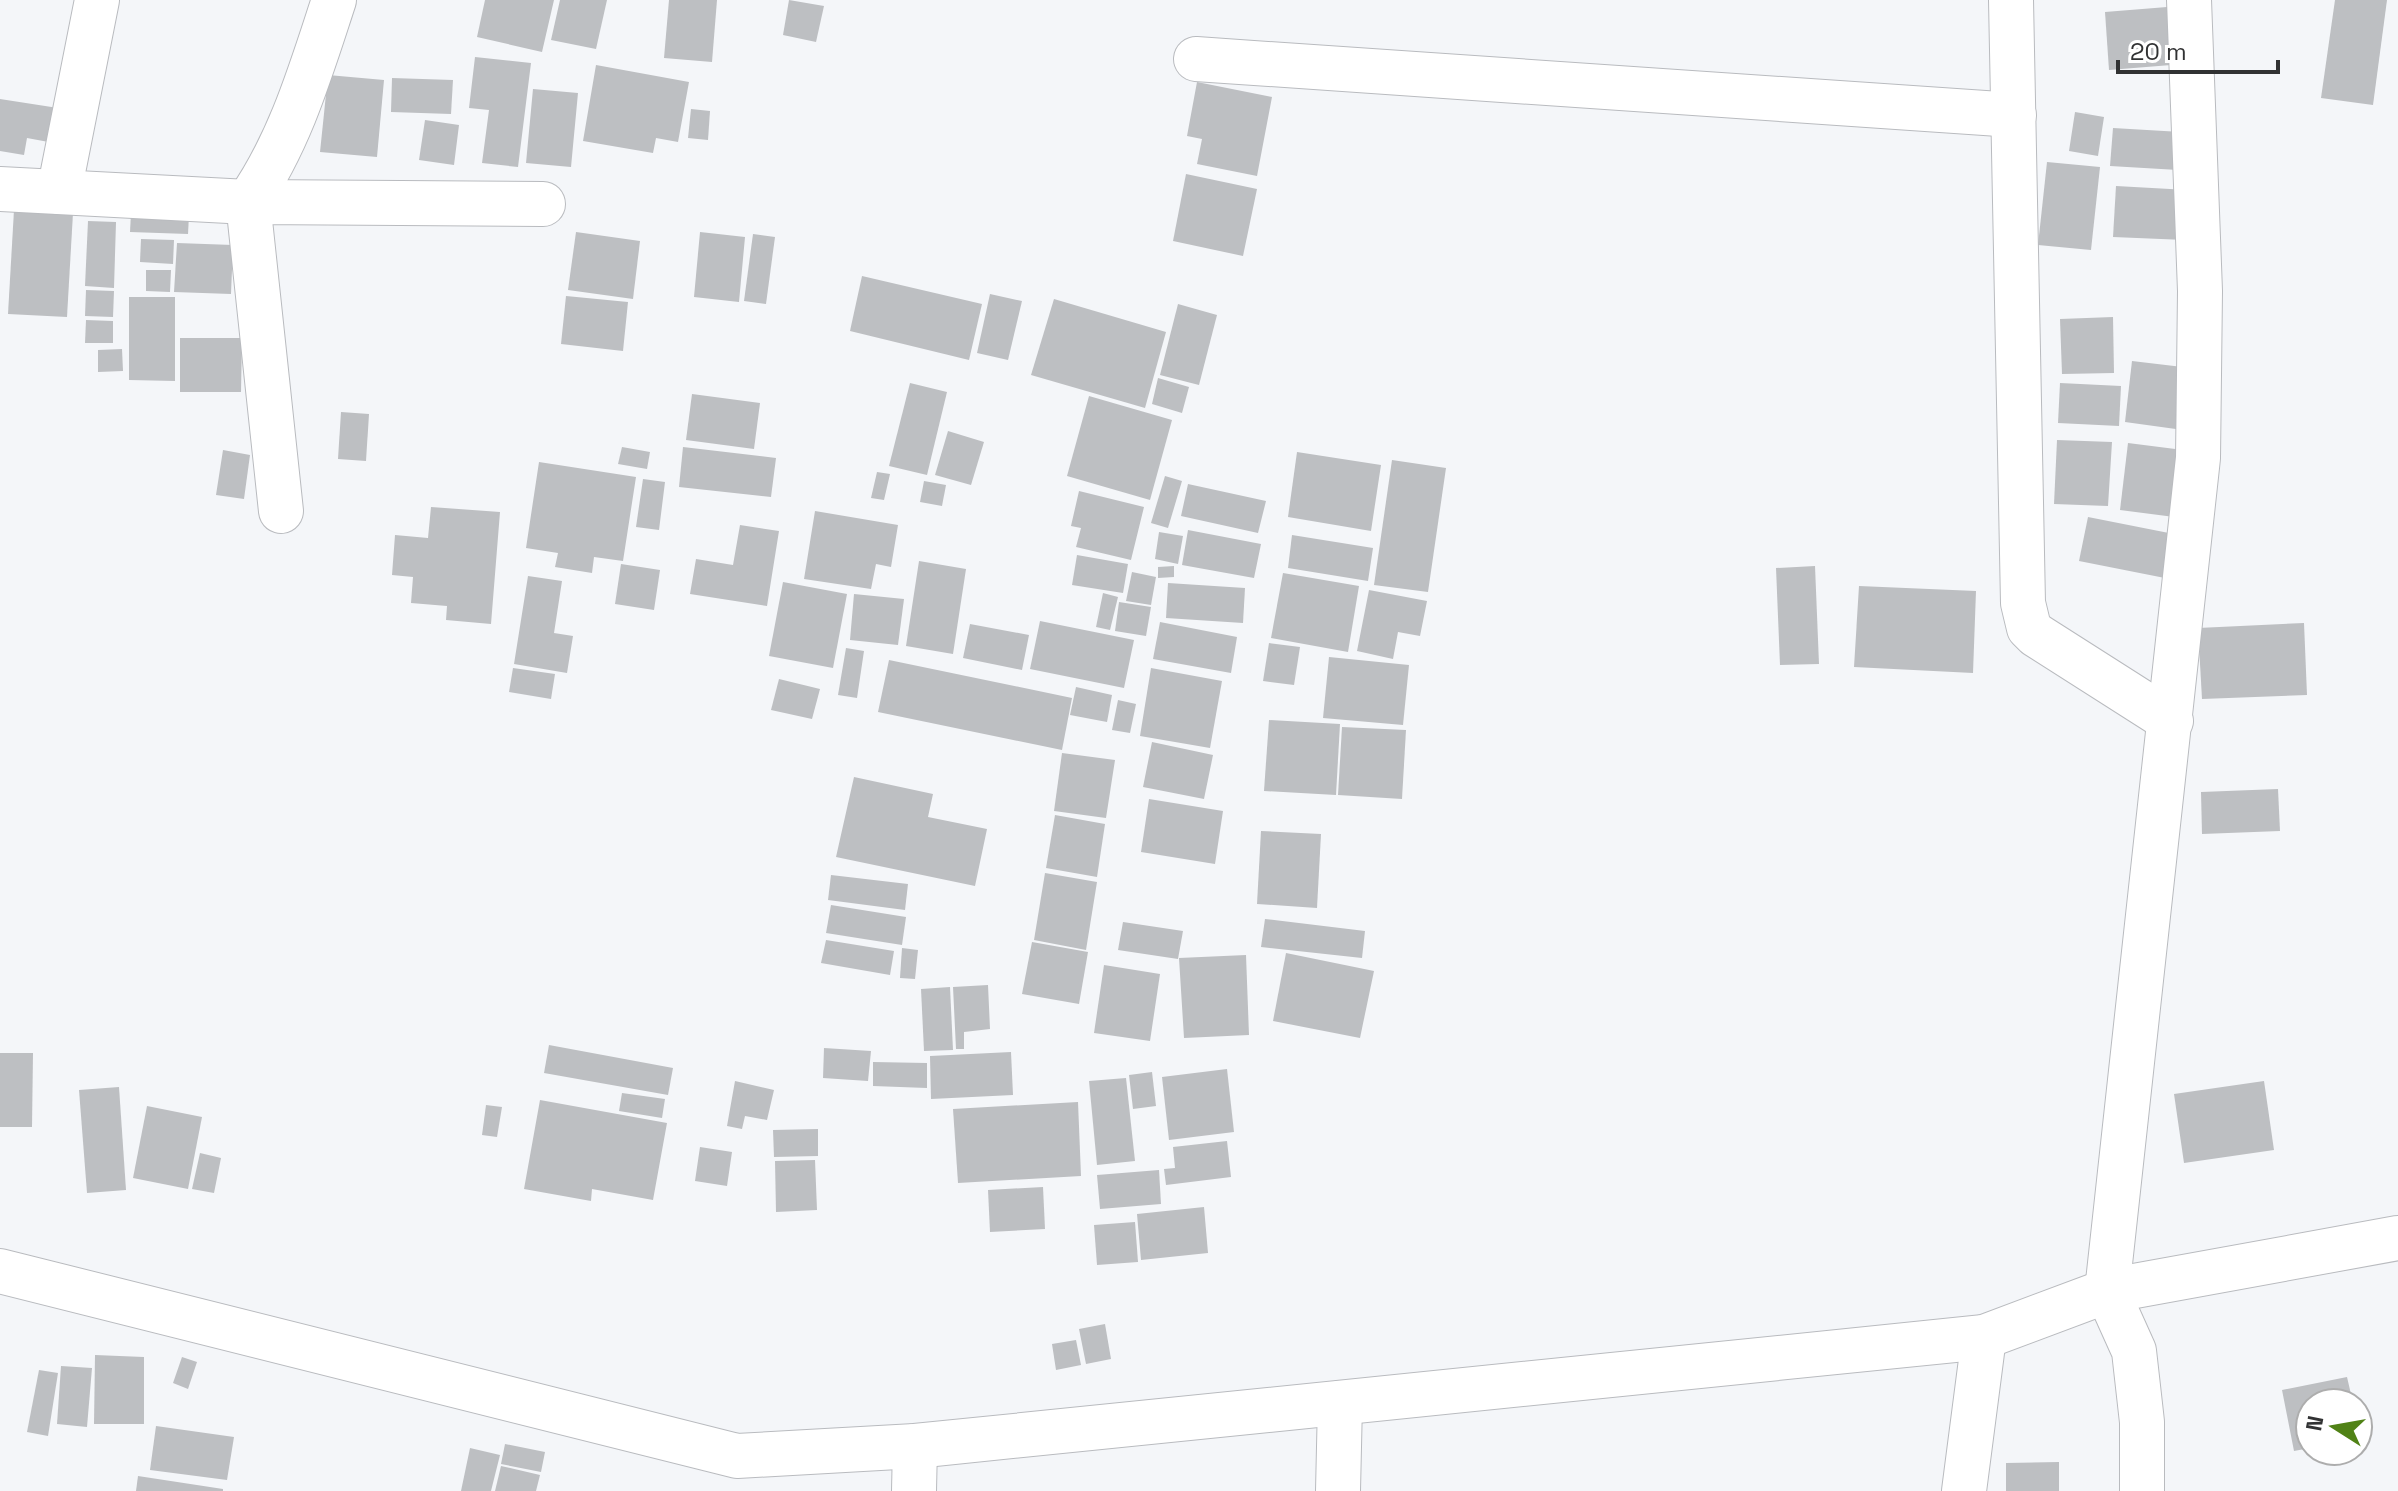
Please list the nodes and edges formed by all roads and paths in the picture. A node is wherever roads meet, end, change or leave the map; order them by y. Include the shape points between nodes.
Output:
1 (97, 0) edge
2 (334, 0) edge
3 (2011, 0) edge
4 (2189, 0) edge
5 (1196, 59) dead end
6 (2014, 115) junction
7 (0, 189) edge
8 (59, 192) junction
9 (248, 202) junction
10 (543, 204) dead end
11 (281, 511) dead end
12 (2171, 721) junction
13 (2398, 1238) edge
14 (0, 1271) edge
15 (2107, 1291) junction
16 (1984, 1337) junction
17 (1340, 1403) junction
18 (915, 1446) junction
19 (914, 1491) edge
20 (1338, 1491) edge
21 (1964, 1491) edge
22 (2142, 1491) edge

1 - 8 street
2 - 9 street via 277,157
3 - 6 street
4 - 12 street via 2200,291 2198,458
5 - 6 street
6 - 12 street via 2026,618 2036,635
7 - 8 street
8 - 9 street
9 - 10 street
9 - 11 street
12 - 15 street
13 - 15 street
14 - 18 street via 737,1456
15 - 16 street
15 - 22 street via 2134,1351
16 - 17 street
16 - 21 street
17 - 18 street
17 - 20 street
18 - 19 street

